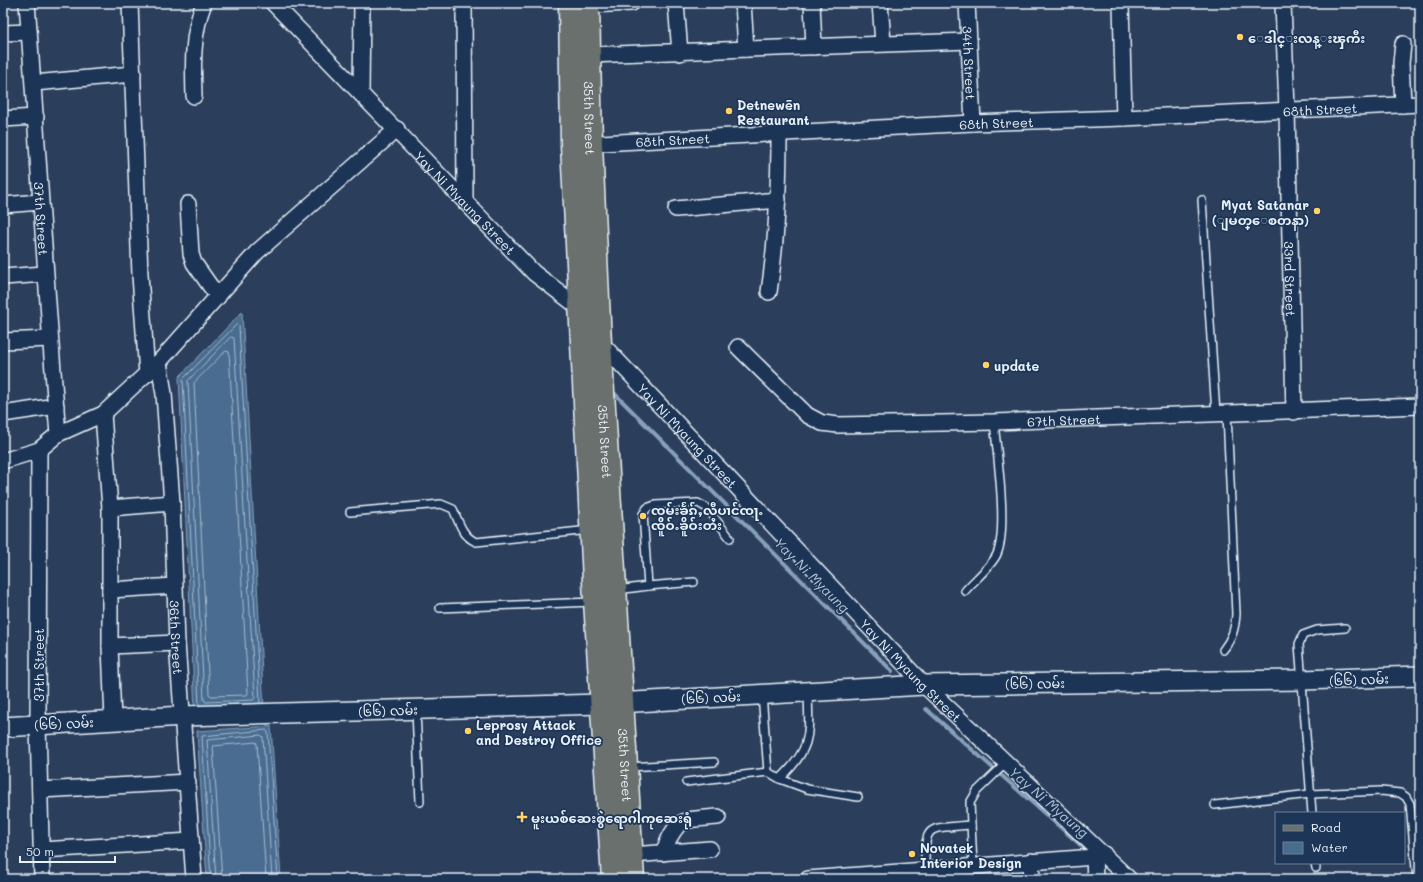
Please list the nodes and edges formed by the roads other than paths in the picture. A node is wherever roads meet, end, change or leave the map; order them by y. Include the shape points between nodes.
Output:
1 (27, 3) edge
2 (130, 3) edge
3 (204, 3) edge
4 (273, 3) edge
5 (362, 3) edge
6 (464, 3) edge
7 (632, 3) edge
8 (676, 3) edge
9 (743, 3) edge
10 (812, 3) edge
11 (880, 3) edge
12 (967, 3) edge
13 (1121, 3) edge
14 (1283, 3) edge
15 (582, 4) edge
16 (29, 32) junction
17 (3, 33) edge
18 (969, 40) junction
19 (883, 43) junction
20 (1403, 44) dead end
21 (814, 47) junction
22 (746, 49) junction
23 (680, 53) junction
24 (589, 55) junction
25 (133, 74) junction
26 (34, 83) junction
27 (361, 93) junction
28 (194, 96) dead end
29 (1420, 104) edge
30 (1403, 105) junction
31 (1287, 110) junction
32 (36, 117) junction
33 (1124, 118) junction
34 (3, 119) edge
35 (972, 123) junction
36 (397, 129) junction
37 (779, 134) junction
38 (582, 144) junction
39 (778, 200) junction
40 (1202, 200) dead end
41 (40, 202) junction
42 (466, 202) junction
43 (188, 204) dead end
44 (3, 205) edge
45 (676, 209) dead end
46 (45, 274) junction
47 (3, 277) edge
48 (769, 292) dead end
49 (218, 297) junction
50 (581, 309) junction
51 (50, 339) junction
52 (3, 341) edge
53 (600, 343) junction
54 (738, 347) dead end
55 (159, 362) junction
56 (148, 374) junction
57 (56, 406) junction
58 (1420, 406) edge
59 (1294, 412) junction
60 (3, 414) edge
61 (103, 414) junction
62 (1222, 414) junction
63 (994, 422) junction
64 (58, 434) junction
65 (39, 450) junction
66 (3, 462) edge
67 (172, 503) junction
68 (110, 508) junction
69 (350, 512) dead end
70 (598, 518) junction
71 (730, 538) dead end
72 (694, 582) dead end
73 (174, 586) junction
74 (648, 586) junction
75 (110, 590) junction
76 (615, 590) junction
77 (964, 591) dead end
78 (595, 602) junction
79 (440, 608) dead end
80 (1345, 628) dead end
81 (177, 643) junction
82 (110, 646) junction
83 (1223, 650) dead end
84 (1420, 676) edge
85 (1302, 680) junction
86 (924, 685) junction
87 (808, 691) junction
88 (762, 694) junction
89 (623, 702) junction
90 (601, 704) junction
91 (416, 710) junction
92 (183, 716) junction
93 (113, 720) junction
94 (38, 725) junction
95 (3, 727) edge
96 (714, 762) dead end
97 (1006, 762) junction
98 (627, 767) junction
99 (768, 772) junction
100 (780, 779) junction
101 (188, 782) junction
102 (686, 782) dead end
103 (40, 790) junction
104 (1310, 794) junction
105 (858, 798) dead end
106 (420, 802) dead end
107 (1215, 805) dead end
108 (1312, 812) edge
109 (718, 817) dead end
110 (971, 825) junction
111 (192, 840) junction
112 (710, 849) dead end
113 (41, 850) junction
114 (663, 853) junction
115 (632, 855) junction
116 (1099, 856) junction
117 (1031, 861) junction
118 (973, 865) junction
119 (925, 869) junction
120 (957, 873) edge
121 (42, 879) edge
122 (194, 879) edge
123 (612, 879) edge
124 (633, 879) edge
125 (808, 879) edge
126 (1032, 879) edge
127 (1095, 879) edge
128 (1129, 879) edge
129 (1417, 879) edge

1 - 16 street, 37th Street
2 - 25 street
3 - 28 street via 197,19 193,54
4 - 27 street, Yay Ni Myaung Street
5 - 27 street
6 - 42 street
7 - 15 street
8 - 23 street
9 - 22 street
10 - 21 street
11 - 19 street
12 - 18 street, 34th Street
13 - 33 street
14 - 31 street, 33rd Street
15 - 24 main road, 35th Street
15 - 38 main road, 35th Street
16 - 17 street
16 - 26 street, 37th Street
18 - 19 street
18 - 35 street, 34th Street
19 - 21 street
20 - 30 street
21 - 22 street
22 - 23 street
23 - 24 street
24 - 38 main road, 35th Street
25 - 26 street
25 - 56 street via 140,275
26 - 32 street, 37th Street
27 - 36 street, Yay Ni Myaung Street
29 - 30 street, 68th Street
30 - 31 street, 68th Street
31 - 33 street, 68th Street
31 - 59 street, 33rd Street
32 - 34 street
32 - 41 street, 37th Street
33 - 35 street, 68th Street
35 - 37 street, 68th Street
36 - 42 street, Yay Ni Myaung Street
36 - 49 street via 257,252
37 - 38 street, 68th Street
37 - 39 street
38 - 50 main road, 35th Street
38 - 53 main road, 35th Street
39 - 45 street
39 - 48 street
40 - 62 lane
41 - 44 street
41 - 46 street, 37th Street
42 - 50 street, Yay Ni Myaung Street via 534,273
43 - 49 street via 191,254 194,263
46 - 47 street
46 - 51 street, 37th Street
49 - 55 street
50 - 53 street, Yay Ni Myaung Street
50 - 70 main road, 35th Street
51 - 52 street
51 - 57 street, 37th Street
53 - 70 main road, 35th Street
53 - 86 street, Yay Ni Myaung Street
54 - 63 street, 67th Street via 807,415 822,423 838,425
55 - 56 street
55 - 67 street, 36th Street via 164,394
56 - 61 street
57 - 60 street
57 - 64 street, 37th Street
58 - 59 street, 67th Street
59 - 62 street, 67th Street
61 - 64 street
61 - 68 street
62 - 63 street, 67th Street
62 - 83 lane via 1236,614 1230,642
63 - 77 lane via 1001,542 996,556
64 - 65 street
65 - 66 street
65 - 94 street, 37th Street
67 - 68 street
67 - 73 street, 36th Street
68 - 75 street
69 - 70 lane via 441,504 452,509 468,539 476,542
70 - 76 main road, 35th Street
70 - 78 main road, 35th Street
71 - 74 lane via 707,508 698,503 655,504 647,508 643,514
72 - 74 lane
73 - 75 street
73 - 81 street, 36th Street
74 - 76 lane
75 - 82 street
76 - 89 main road, 35th Street
78 - 79 lane
78 - 90 main road, 35th Street
80 - 85 lane via 1317,630 1303,635 1298,644
81 - 82 street
81 - 92 street, 36th Street
82 - 93 street
84 - 85 street, (၆၆) လမ်း
85 - 86 street, (၆၆) လမ်း
85 - 104 lane
86 - 87 street, (၆၆) လမ်း
86 - 97 street, Yay Ni Myaung Street
87 - 88 street, (၆၆) လမ်း
87 - 100 lane via 808,730 805,749 793,767
88 - 89 street, (၆၆) လမ်း
88 - 99 lane
89 - 90 street, (၆၆) လမ်း
89 - 98 main road, 35th Street
90 - 91 street, (၆၆) လမ်း
90 - 123 main road, 35th Street
91 - 92 street, (၆၆) လမ်း
91 - 106 lane
92 - 93 street, (၆၆) လမ်း
92 - 101 street, 36th Street
93 - 94 street, (၆၆) လမ်း
94 - 95 street, (၆၆) လမ်း
94 - 103 street, 37th Street
96 - 98 lane
97 - 110 lane via 973,796 970,803
97 - 116 street, Yay Ni Myaung Street
98 - 115 main road, 35th Street
99 - 100 lane
99 - 102 lane
100 - 105 lane via 807,789
101 - 103 street
101 - 111 street, 36th Street
103 - 113 street, 37th Street
104 - 107 lane
104 - 108 lane
104 - 129 lane via 1394,791 1406,797 1410,804
109 - 114 street via 680,822 669,837
110 - 118 lane
110 - 119 lane via 935,828 929,831 926,836
111 - 113 street
111 - 122 street, 36th Street
112 - 114 street
113 - 121 street, 37th Street
114 - 115 street
115 - 124 main road, 35th Street
116 - 117 street
116 - 127 street
116 - 128 street, Yay Ni Myaung Street
117 - 118 street
117 - 126 street
118 - 120 street
119 - 120 street
119 - 125 street

